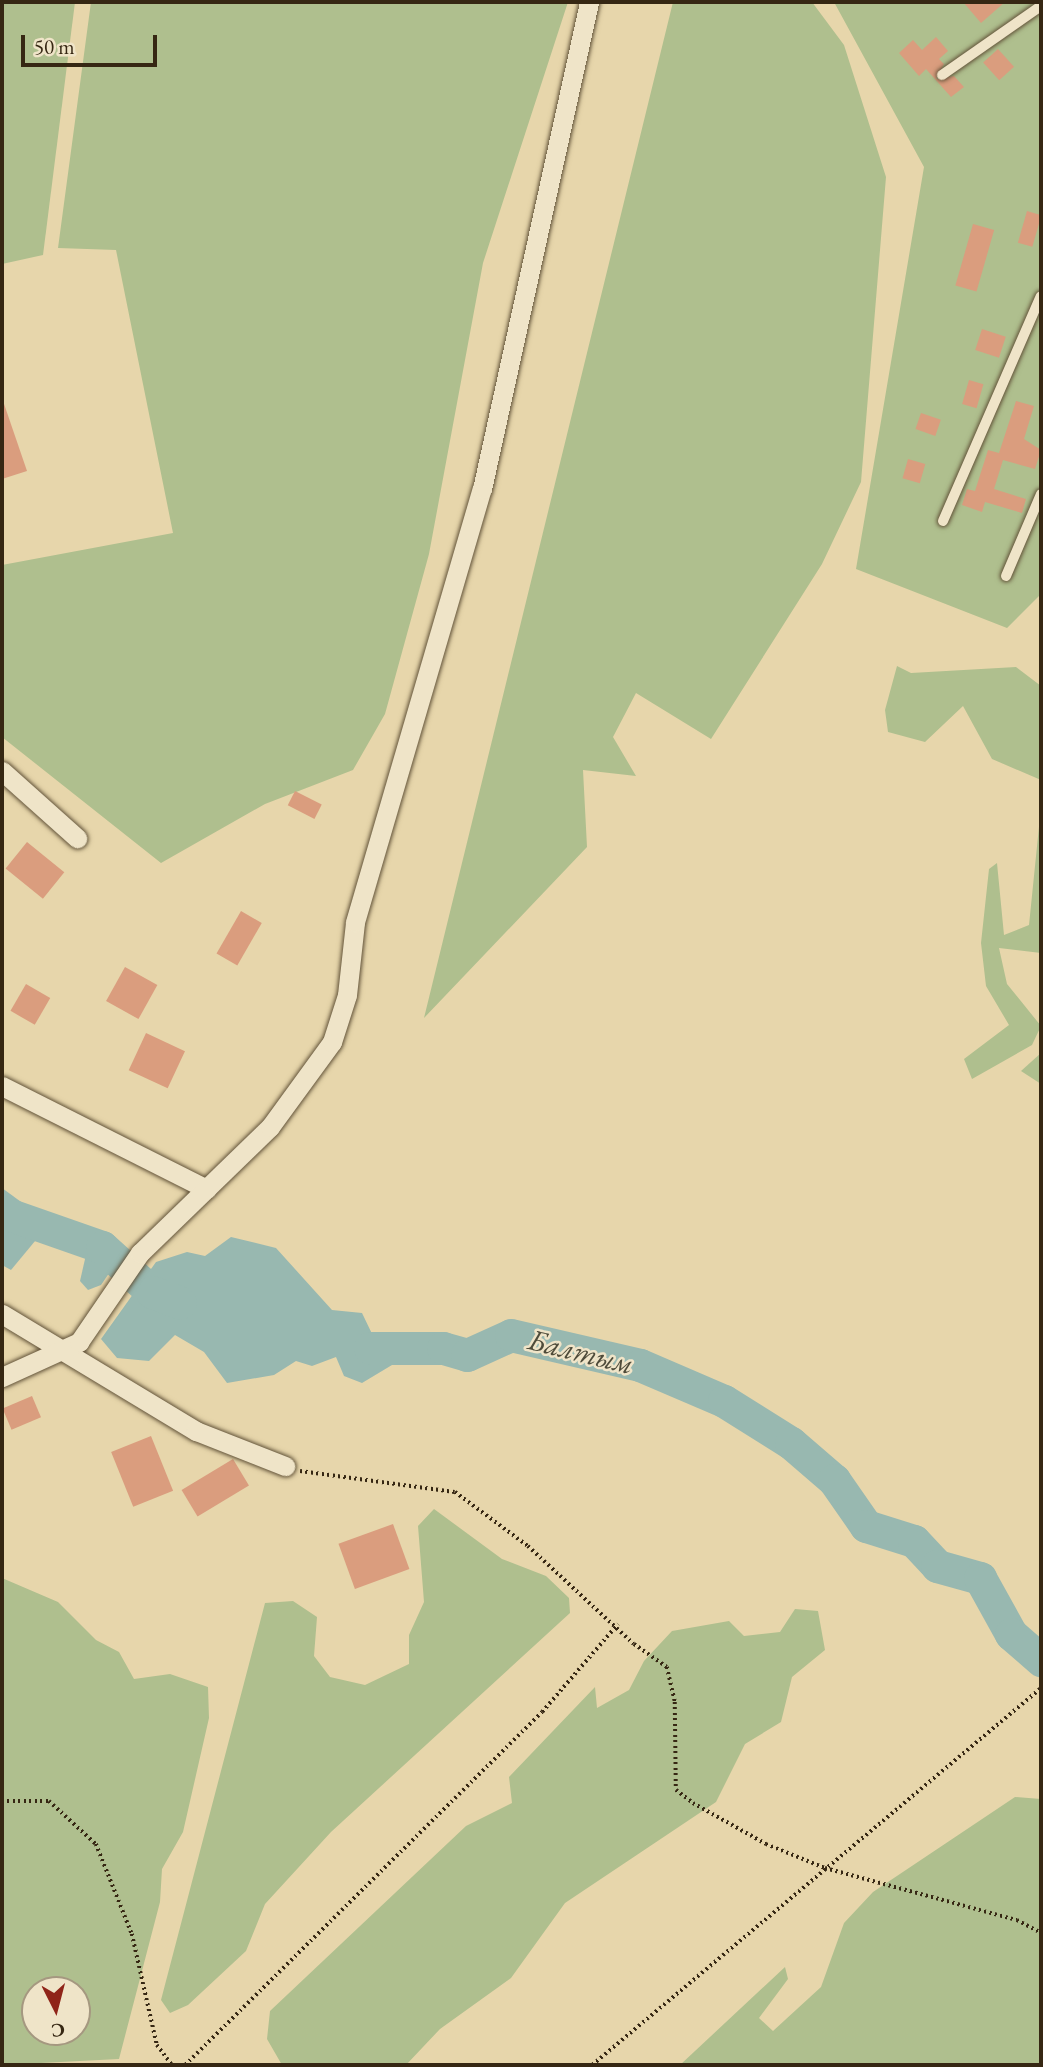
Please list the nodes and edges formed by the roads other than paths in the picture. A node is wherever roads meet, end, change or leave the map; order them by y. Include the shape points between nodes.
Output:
1 (589, 2) edge
2 (1041, 6) edge
3 (942, 75) dead end
4 (1041, 296) edge
5 (1041, 494) edge
6 (943, 521) dead end
7 (1006, 576) dead end
8 (2, 771) edge
9 (77, 838) dead end
10 (2, 1086) edge
11 (207, 1189) junction
12 (2, 1314) edge
13 (63, 1345) junction
14 (2, 1377) edge
15 (285, 1466) road end

1 - 11 street via 482,489 355,922 347,995 332,1042 270,1127
2 - 3 lane
4 - 6 lane
5 - 7 lane
8 - 9 street
10 - 11 street
11 - 13 street via 140,1253 79,1342
12 - 13 street
13 - 14 street
13 - 15 street via 105,1381 185,1424

